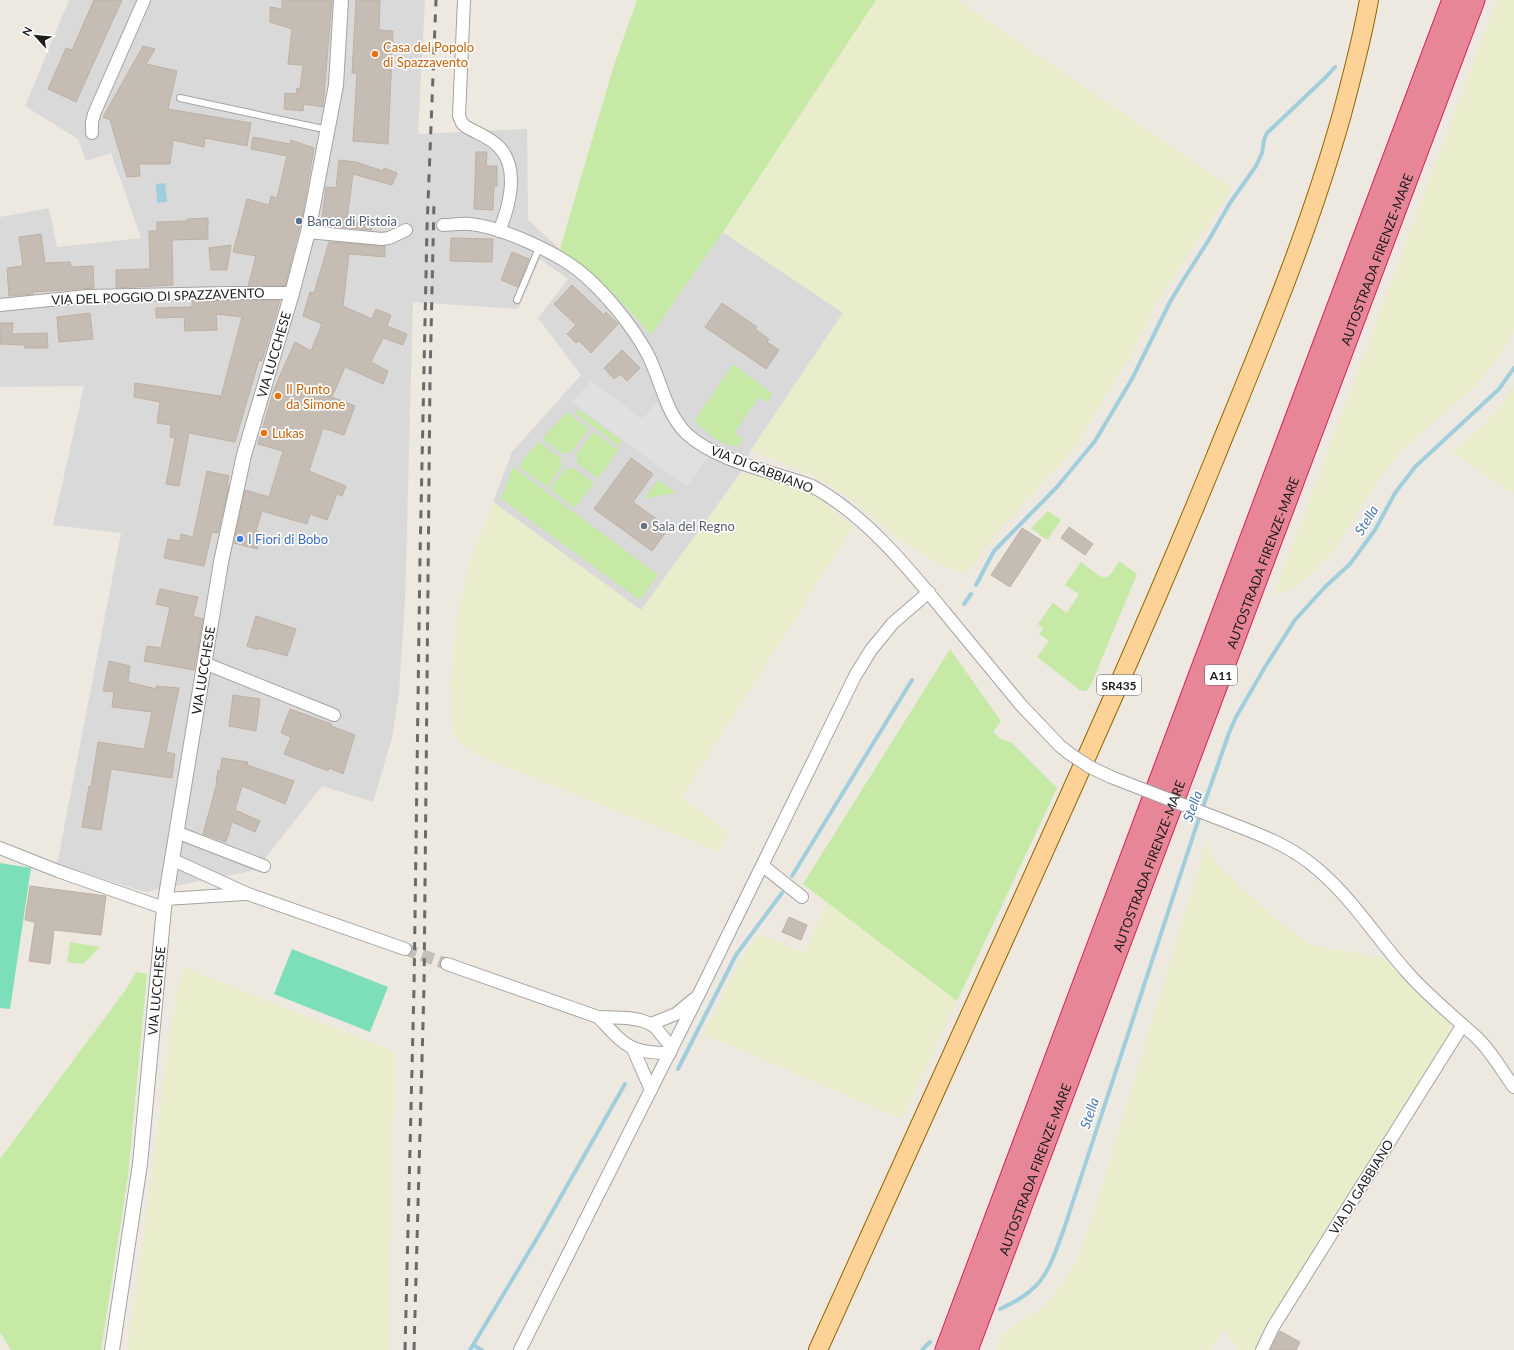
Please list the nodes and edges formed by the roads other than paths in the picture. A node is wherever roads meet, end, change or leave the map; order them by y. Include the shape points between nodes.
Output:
1 (144, 0) edge
2 (341, 0) edge
3 (464, 0) edge
4 (1368, 0) edge
5 (1453, 0) edge
6 (1474, 0) edge
7 (180, 98) dead end
8 (328, 130) junction
9 (92, 133) dead end
10 (443, 225) dead end
11 (406, 230) dead end
12 (499, 231) junction
13 (308, 232) junction
14 (539, 248) junction
15 (292, 293) junction
16 (517, 300) dead end
17 (0, 305) edge
18 (929, 592) junction
19 (204, 663) junction
20 (334, 715) dead end
21 (176, 832) junction
22 (0, 848) edge
23 (171, 859) junction
24 (264, 866) dead end
25 (762, 866) junction
26 (248, 894) junction
27 (802, 897) dead end
28 (165, 903) junction
29 (405, 949) tunnel mouth
30 (447, 964) tunnel mouth
31 (699, 994) junction
32 (598, 1017) junction
33 (651, 1024) junction
34 (1462, 1026) junction
35 (633, 1049) junction
36 (671, 1050) junction
37 (1514, 1087) edge
38 (651, 1090) junction
39 (112, 1350) edge
40 (520, 1350) edge
41 (818, 1350) edge
42 (946, 1350) edge
43 (967, 1350) edge
44 (1262, 1350) edge

1 - 9 street via 94,114
2 - 8 street, VIA LUCCHESE via 336,85
3 - 12 street via 460,116 465,126 492,141 506,156 510,171 510,195 507,212
4 - 41 main road, SR435 via 1348,94 1319,191 1263,339 1185,532 1126,671
5 - 42 highway, AUTOSTRADA FIRENZE-MARE / A11
6 - 43 highway, AUTOSTRADA FIRENZE-MARE / A11
7 - 8 lane
8 - 13 street, VIA LUCCHESE
10 - 12 street, VIA DI GABBIANO via 471,224
11 - 13 street via 382,239
12 - 14 street, VIA DI GABBIANO
13 - 15 street, VIA LUCCHESE
14 - 16 lane
14 - 18 street, VIA DI GABBIANO via 578,270 625,318 647,353 673,414 687,434 704,447 726,457 824,493 862,523
15 - 17 street, VIA DEL POGGIO DI SPAZZAVENTO via 88,296
15 - 19 street, VIA LUCCHESE via 242,463 225,538
18 - 25 street via 893,623 864,660
18 - 34 street, VIA DI GABBIANO, bridge via 1021,705 1060,746 1090,767 1111,777 1235,824 1279,844 1310,863 1352,903 1407,972
19 - 20 street
19 - 21 street, VIA LUCCHESE
21 - 23 street, VIA LUCCHESE
21 - 24 street
22 - 28 street via 58,872
23 - 26 street
23 - 28 street, VIA LUCCHESE
25 - 27 street
25 - 31 street
26 - 28 street
26 - 29 street
28 - 39 street, VIA LUCCHESE via 140,1164
30 - 32 street
31 - 33 street via 676,1014
31 - 36 street
32 - 33 street via 628,1018
32 - 35 street
33 - 36 street via 661,1033
34 - 37 street via 1490,1053
34 - 44 street, VIA DI GABBIANO via 1273,1327
35 - 36 street via 646,1053
35 - 38 street
36 - 38 street
38 - 40 street

